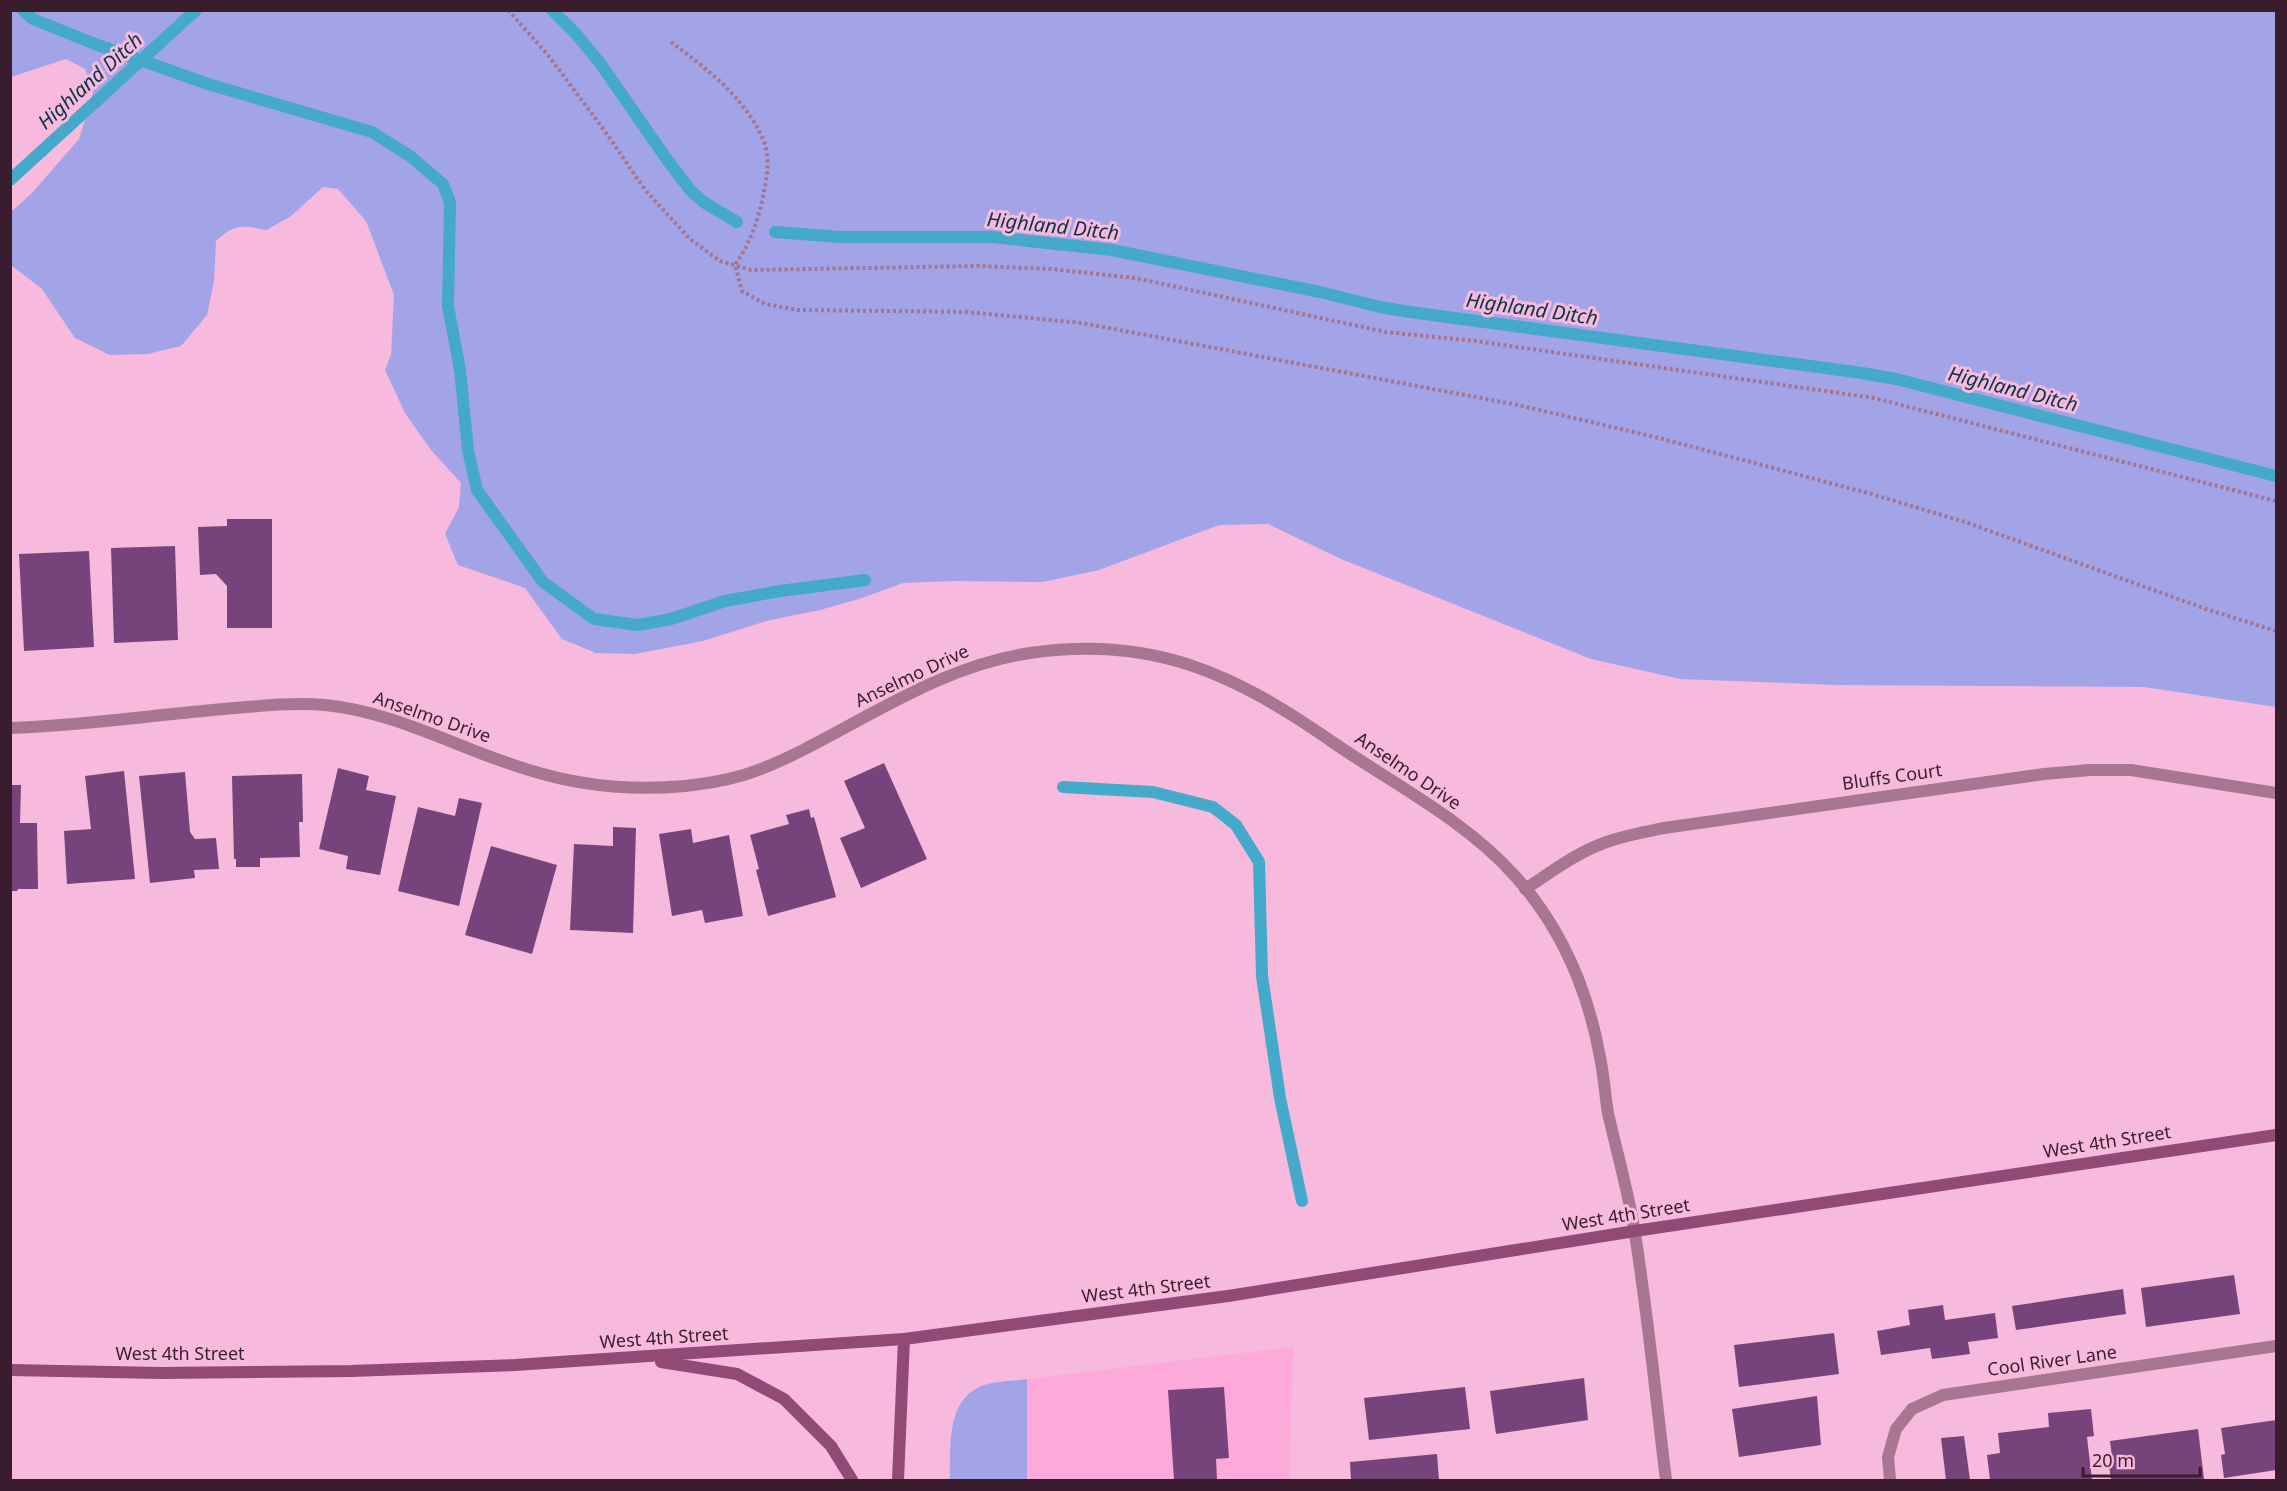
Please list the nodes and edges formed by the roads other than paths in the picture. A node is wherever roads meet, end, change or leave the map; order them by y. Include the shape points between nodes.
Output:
1 (10, 728) edge
2 (2277, 793) edge
3 (1526, 889) junction
4 (2277, 1135) edge
5 (1635, 1231) junction
6 (904, 1339) junction
7 (2277, 1346) edge
8 (636, 1358) junction
9 (10, 1370) edge
10 (852, 1480) edge
11 (897, 1480) edge
12 (1666, 1480) edge
13 (1890, 1480) edge

1 - 3 street, Anselmo Drive via 268,705 322,705 368,712 529,770 588,785 644,789 739,777 776,763 937,680 983,662 1078,648 1132,650 1186,663 1285,708 1455,823 1492,852
2 - 3 street, Bluffs Court via 2131,770 2044,774 1630,835 1602,843
3 - 5 street, Anselmo Drive via 1569,957 1588,1003
4 - 5 main road, West 4th Street
5 - 6 main road, West 4th Street via 1228,1296
5 - 12 street
6 - 8 main road, West 4th Street
6 - 11 main road
7 - 13 street, Cool River Lane via 1943,1395 1912,1409 1896,1429 1888,1457
8 - 9 main road, West 4th Street via 351,1371
8 - 10 main road via 737,1374 784,1399 831,1446

